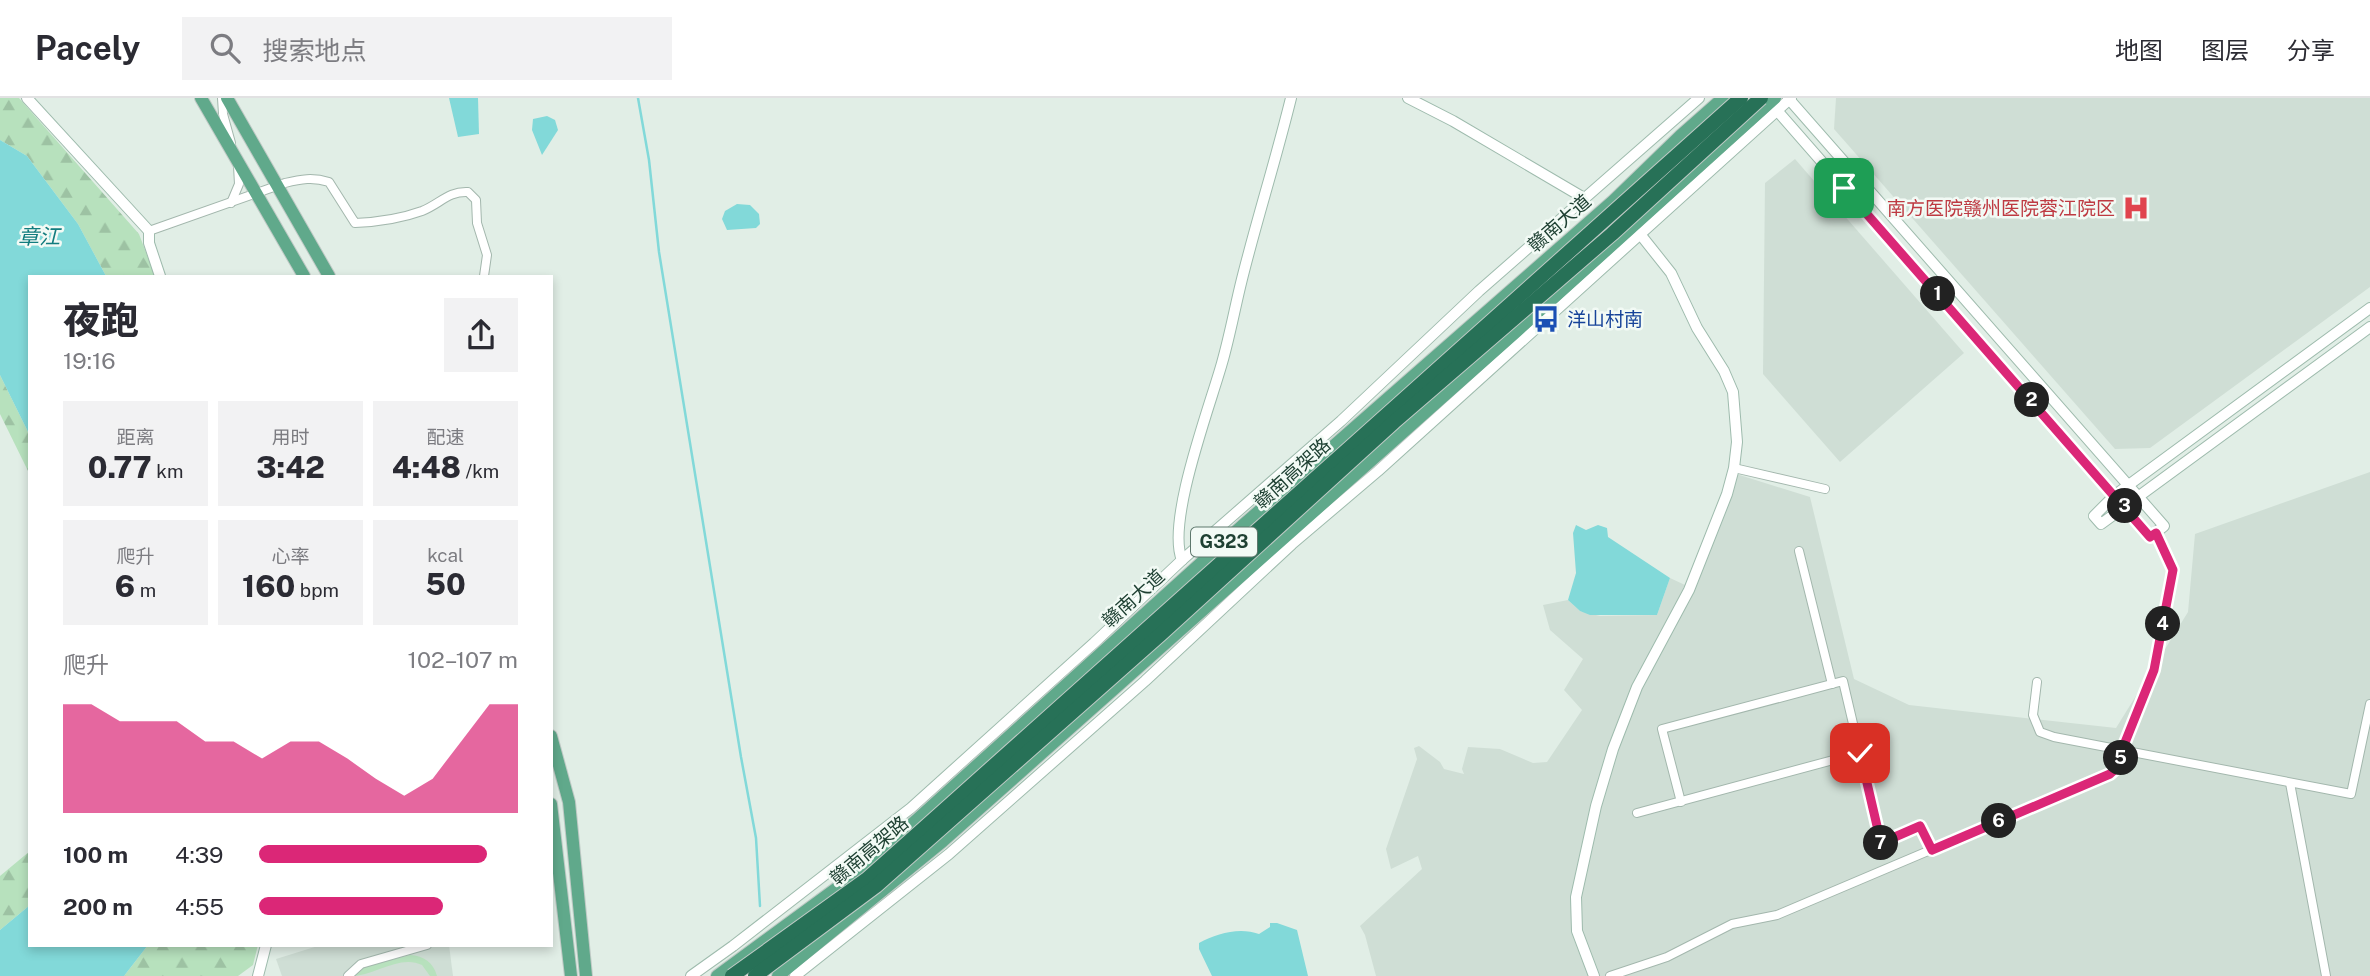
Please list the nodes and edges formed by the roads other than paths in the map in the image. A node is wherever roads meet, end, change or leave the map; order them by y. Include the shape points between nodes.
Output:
1 (27, 98) edge
2 (201, 98) edge
3 (225, 98) edge
4 (1291, 98) edge
5 (1408, 98) edge
6 (1699, 98) edge
7 (1723, 98) edge
8 (1741, 98) edge
9 (1789, 99) edge
10 (1770, 102) edge
11 (1680, 136) junction
12 (235, 158) junction
13 (1704, 160) junction
14 (277, 186) junction
15 (257, 194) junction
16 (1584, 198) junction
17 (1613, 201) junction
18 (232, 203) junction
19 (1637, 229) junction
20 (149, 231) junction
21 (160, 275) edge
22 (303, 275) edge
23 (327, 275) edge
24 (484, 275) edge
25 (2370, 308) edge
26 (2370, 327) edge
27 (1321, 458) junction
28 (1734, 468) junction
29 (1345, 483) junction
30 (2127, 486) junction
31 (1825, 489) dead end
32 (2115, 495) junction
33 (2137, 498) junction
34 (2125, 506) junction
35 (1243, 525) junction
36 (2156, 533) junction
37 (1269, 551) junction
38 (1799, 551) dead end
39 (1182, 560) junction
40 (2038, 682) dead end
41 (1832, 684) junction
42 (2370, 704) edge
43 (553, 743) edge
44 (2122, 750) junction
45 (1860, 753) junction
46 (2290, 783) junction
47 (1681, 802) junction
48 (1637, 813) dead end
49 (553, 821) edge
50 (1932, 850) junction
51 (265, 947) edge
52 (420, 947) edge
53 (258, 976) edge
54 (348, 976) edge
55 (571, 976) edge
56 (586, 976) edge
57 (691, 976) edge
58 (717, 976) edge
59 (732, 976) edge
60 (755, 976) edge
61 (778, 976) edge
62 (795, 976) edge
63 (1594, 976) edge
64 (1609, 976) edge
65 (2326, 976) edge

1 - 20 street
2 - 12 main road
3 - 12 street via 223,114
3 - 14 main road
4 - 39 street via 1186,489 1177,548
5 - 16 street
6 - 16 street
7 - 11 main road, 赣南大道 / G323
8 - 59 highway, 赣南高架路, bridge via 867,879
9 - 10 street
9 - 30 street
10 - 13 main road, G323
10 - 19 street
10 - 32 street
10 - 60 highway, 赣南高架路, bridge via 1394,422 876,886
11 - 13 main road
11 - 17 main road, 赣南大道 / G323
12 - 15 main road
12 - 18 street via 239,184
13 - 19 main road, G323
14 - 15 street
14 - 23 main road
14 - 24 street via 315,178 329,182 355,223 396,219 425,210 456,192 468,192 476,200 477,223 487,255
15 - 18 street
15 - 22 main road
16 - 39 street
17 - 19 main road
17 - 27 main road, 赣南大道 / G323
18 - 20 street
19 - 28 street via 1671,273 1733,392
19 - 29 main road, G323
19 - 62 street via 1145,681 949,854
20 - 21 street
25 - 30 street
26 - 33 street
27 - 29 main road
27 - 35 main road, 赣南大道 / G323
28 - 31 street
28 - 63 street via 1689,590 1637,687 1596,806 1576,897 1577,931
29 - 37 main road, G323
30 - 32 street
30 - 33 street
32 - 34 street
32 - 34 street via 2094,516 2101,524
33 - 34 street
33 - 36 street via 2164,526
34 - 36 street via 2150,537
35 - 37 main road
35 - 58 main road, 赣南大道 / G323 via 860,871
36 - 44 street via 2173,570 2154,670
37 - 61 main road, G323 via 943,841
38 - 41 street
39 - 57 street via 911,808
40 - 44 street via 2033,715 2040,732
41 - 45 street via 1843,681
41 - 47 street via 1662,729
42 - 46 street via 2351,794
43 - 56 main road via 569,802
44 - 46 street
44 - 50 street via 2120,765 2110,774
45 - 47 street
45 - 50 street via 1881,843 1920,826
46 - 65 street
47 - 48 street
49 - 55 main road
50 - 64 street via 1777,915 1732,924 1667,957
51 - 53 street
52 - 54 street via 361,964

